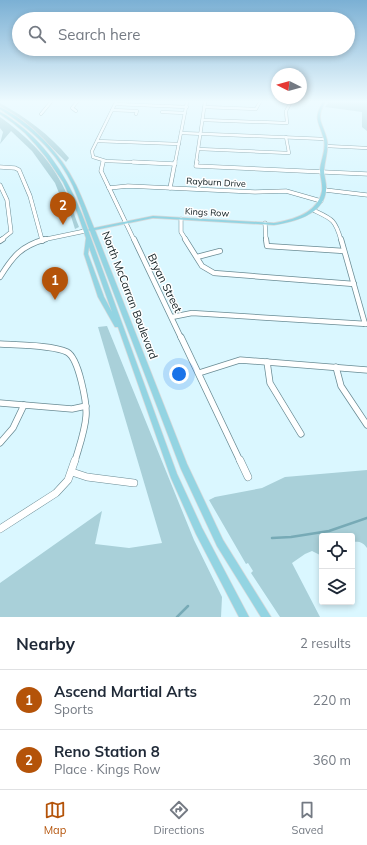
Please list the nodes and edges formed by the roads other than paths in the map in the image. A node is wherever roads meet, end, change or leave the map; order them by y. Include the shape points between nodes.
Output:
1 (25, 131) edge
2 (31, 131) edge
3 (102, 131) edge
4 (201, 131) edge
5 (322, 131) edge
6 (181, 133) joint
7 (201, 134) junction
8 (286, 137) junction
9 (325, 139) junction
10 (97, 141) junction
11 (179, 144) junction
12 (326, 146) junction
13 (50, 148) junction
14 (366, 148) edge
15 (199, 149) junction
16 (44, 150) junction
17 (367, 153) edge
18 (104, 161) junction
19 (175, 164) junction
20 (0, 167) edge
21 (322, 173) junction
22 (367, 174) edge
23 (0, 185) edge
24 (109, 188) junction
25 (170, 188) junction
26 (324, 190) junction
27 (367, 195) edge
28 (321, 201) junction
29 (313, 210) junction
30 (181, 219) junction
31 (125, 222) junction
32 (265, 223) junction
33 (89, 230) junction
34 (0, 241) edge
35 (42, 241) junction
36 (220, 251) dead end
37 (344, 251) junction
38 (197, 257) junction
39 (0, 277) edge
40 (354, 284) junction
41 (172, 317) junction
42 (366, 324) edge
43 (0, 344) edge
44 (267, 362) junction
45 (336, 368) junction
46 (367, 370) edge
47 (199, 373) junction
48 (0, 403) edge
49 (24, 405) junction
50 (86, 406) junction
51 (367, 425) edge
52 (301, 434) dead end
53 (0, 443) edge
54 (72, 472) junction
55 (248, 477) dead end
56 (134, 483) dead end
57 (0, 529) edge
58 (264, 616) edge
59 (244, 617) edge

1 - 16 main road, North McCarran Boulevard
2 - 13 main road, North McCarran Boulevard
3 - 10 street
4 - 7 street
5 - 9 main road, Kings Row
6 - 7 street
6 - 11 street
7 - 8 street
7 - 15 street
8 - 9 street
8 - 15 street via 289,153
9 - 12 main road, Kings Row
10 - 11 street
10 - 18 street via 92,155
11 - 19 street
12 - 14 street
12 - 21 main road, Kings Row
13 - 16 main road
13 - 33 main road, North McCarran Boulevard via 72,179
14 - 17 street
15 - 21 street via 196,166
16 - 33 main road, North McCarran Boulevard via 66,183
18 - 19 street
18 - 24 street, Bryan Street via 101,171
19 - 25 street
20 - 35 street via 15,168 20,173 30,196
21 - 22 street
21 - 26 main road, Kings Row
23 - 34 street via 7,200 11,232
24 - 25 street, Rayburn Drive
24 - 31 street, Bryan Street
25 - 28 street, Rayburn Drive via 286,191
26 - 27 street
26 - 28 main road, Kings Row
28 - 29 main road, Kings Row
29 - 32 main road, Kings Row via 288,222
29 - 37 street via 336,222
30 - 31 main road, Kings Row via 147,218
30 - 32 main road, Kings Row
30 - 38 street via 181,232
31 - 33 main road, Kings Row
31 - 41 street, Bryan Street
32 - 37 street via 267,246
33 - 35 street, Kings Row
33 - 58 main road, North McCarran Boulevard via 198,498 220,543
33 - 59 main road, North McCarran Boulevard via 88,238 174,475 189,510
35 - 39 street, Kings Row via 16,254
36 - 38 street
37 - 40 street
38 - 40 street via 205,269 219,275
40 - 42 street
41 - 42 street via 192,313
41 - 47 street, Bryan Street
43 - 50 street via 58,349 69,353 75,361
44 - 45 street
44 - 47 street via 234,361
44 - 52 street via 270,382
45 - 46 street
45 - 51 street via 341,386
47 - 55 street, Bryan Street
48 - 49 street
49 - 50 street via 72,409
49 - 53 street via 13,428
50 - 54 street via 85,427
54 - 56 street via 87,477
54 - 57 street via 56,493

